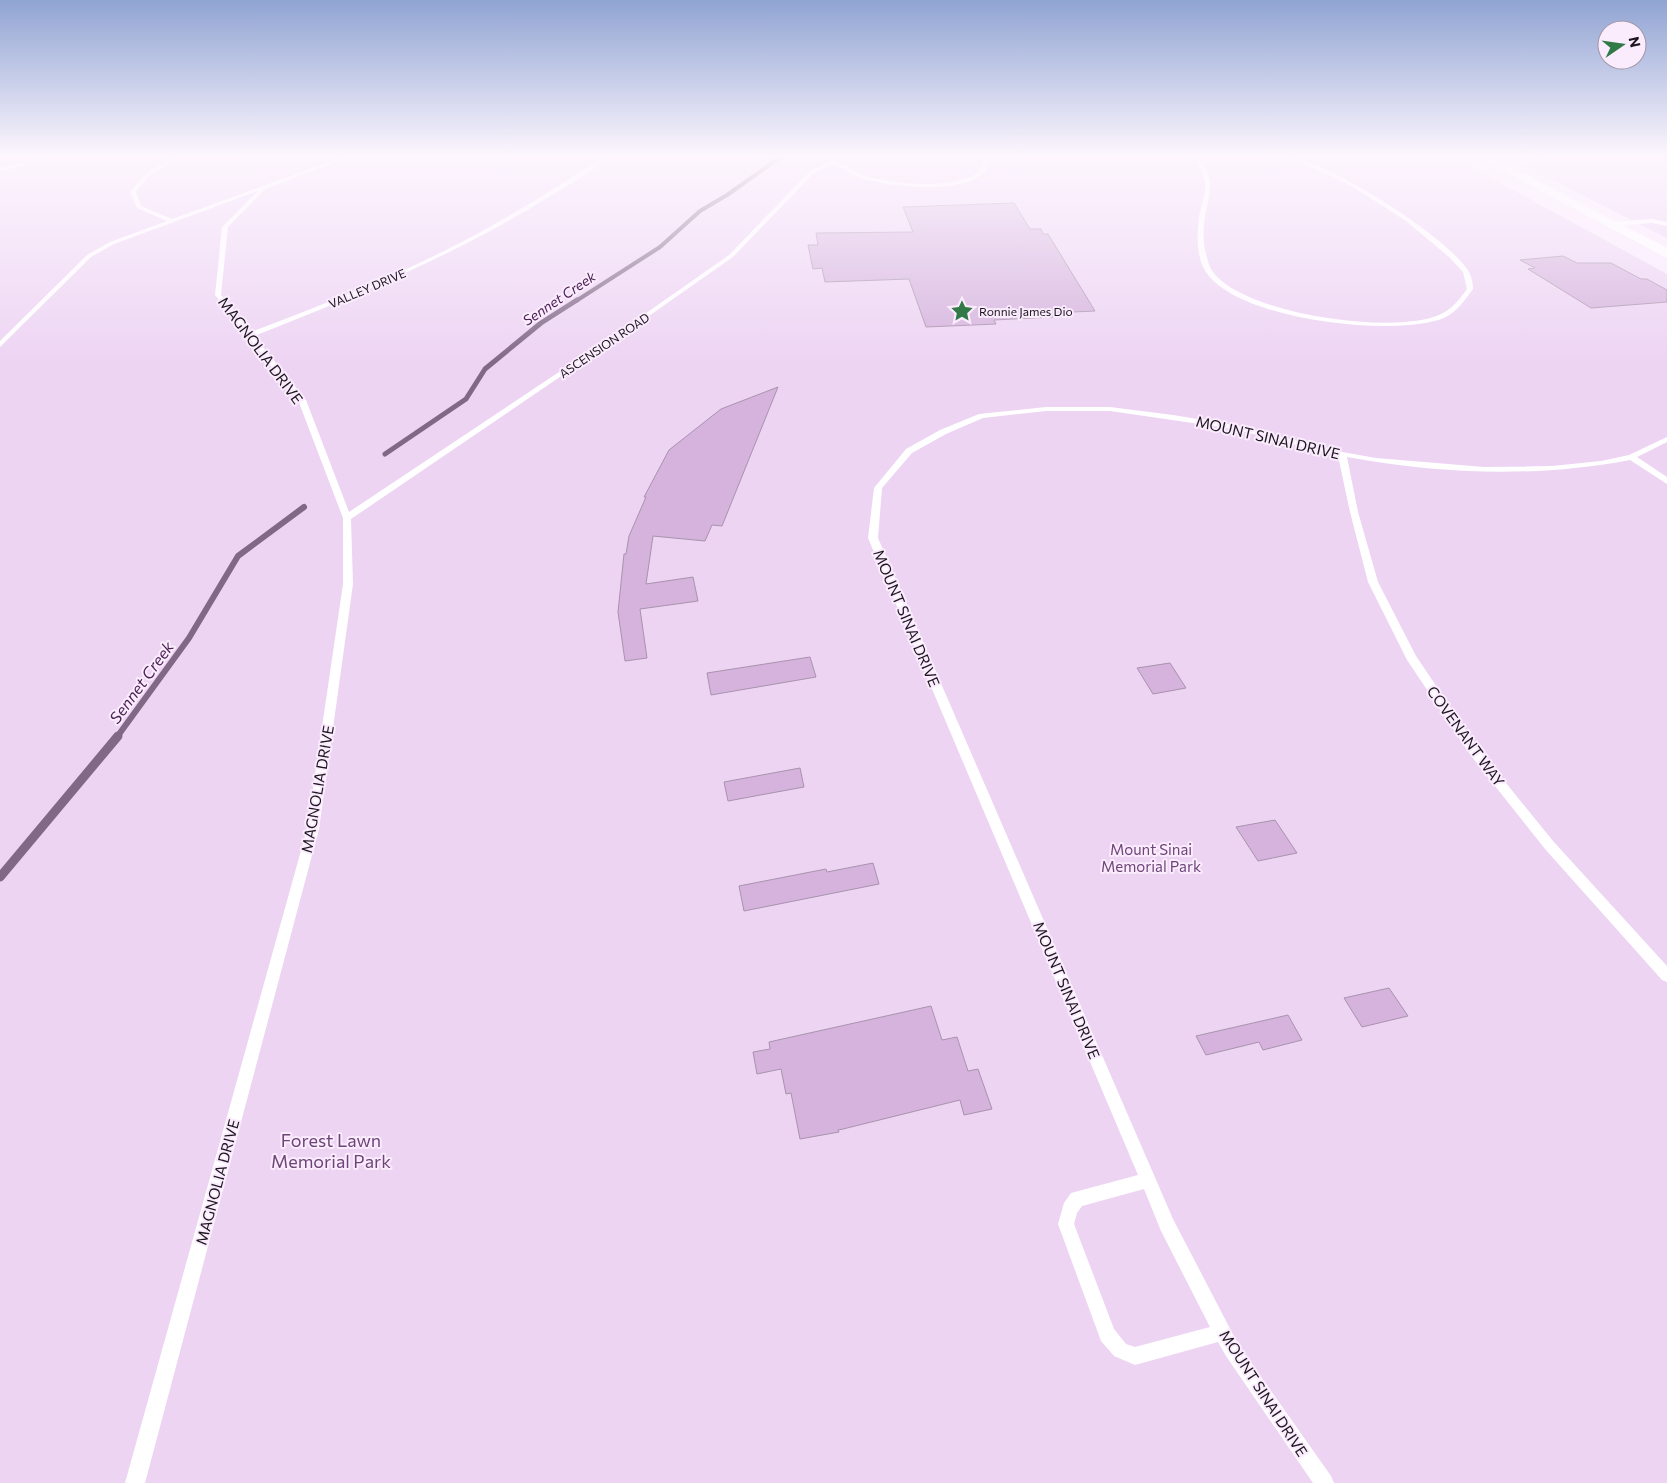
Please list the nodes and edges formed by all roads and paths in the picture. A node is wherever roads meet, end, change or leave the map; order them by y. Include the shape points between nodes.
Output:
1 (157, 225) edge
2 (227, 225) edge
3 (495, 225) edge
4 (761, 225) edge
5 (1201, 225) edge
6 (1414, 225) edge
7 (1612, 225) edge
8 (1667, 254) edge
9 (250, 335) junction
10 (0, 345) edge
11 (1667, 438) edge
12 (1342, 454) junction
13 (1631, 456) junction
14 (1667, 481) edge
15 (347, 518) junction
16 (1667, 976) edge
17 (1148, 1180) junction
18 (1223, 1332) junction
19 (135, 1483) edge
20 (1324, 1483) edge

1 - 10 lane via 112,243 90,256
2 - 9 lane, MAGNOLIA DRIVE via 218,295
3 - 9 lane, VALLEY DRIVE via 448,252 356,294
4 - 15 lane, ASCENSION ROAD via 731,256
5 - 6 lane via 1202,254 1210,273 1228,288 1256,302 1295,315 1344,323 1420,322 1440,317 1461,304 1470,289 1467,272
7 - 8 street
9 - 15 lane, MAGNOLIA DRIVE via 302,400
11 - 13 lane, MOUNT SINAI DRIVE
12 - 13 lane, MOUNT SINAI DRIVE via 1484,470 1552,469
12 - 16 lane, COVENANT WAY via 1373,582 1411,657 1476,754 1550,845
12 - 17 lane, MOUNT SINAI DRIVE via 1234,427 1173,417 1110,410 1046,409 982,416 943,432 909,452 878,488 873,538
13 - 14 lane
15 - 19 lane, MAGNOLIA DRIVE via 348,584 314,829
17 - 18 lane, MOUNT SINAI DRIVE via 1167,1225
17 - 18 lane via 1077,1199 1066,1224 1107,1335 1120,1350 1135,1356
18 - 20 lane, MOUNT SINAI DRIVE via 1232,1350

